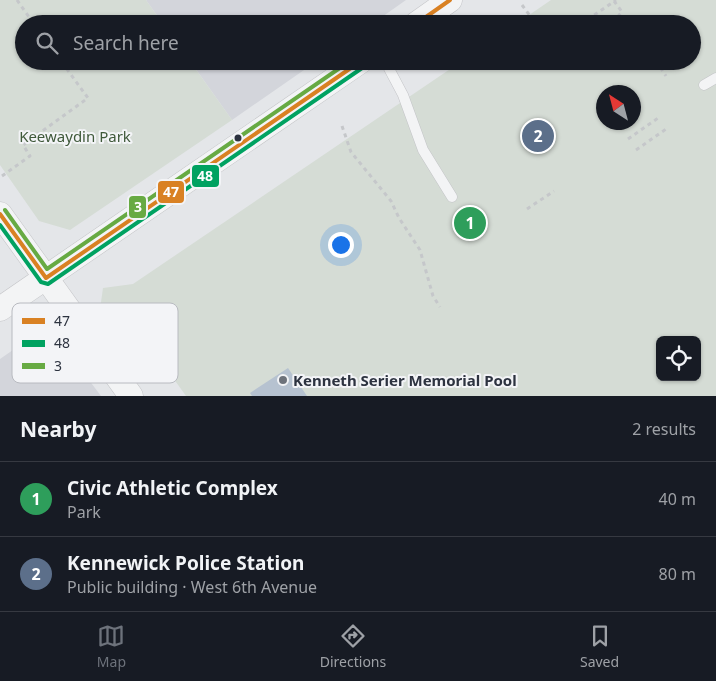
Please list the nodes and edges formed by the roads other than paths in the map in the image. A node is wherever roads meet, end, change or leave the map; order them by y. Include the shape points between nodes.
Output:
1 (450, 0) edge
2 (429, 15) edge
3 (348, 70) edge
4 (390, 70) edge
5 (716, 78) edge
6 (704, 85) dead end
7 (452, 197) dead end
8 (0, 214) edge
9 (46, 278) junction
10 (64, 303) edge
11 (0, 310) edge
12 (122, 383) edge
13 (131, 396) edge

1 - 2 street
3 - 9 street
4 - 7 lane via 403,95 423,150
5 - 6 lane
8 - 9 street
9 - 10 street
9 - 11 street
12 - 13 street

